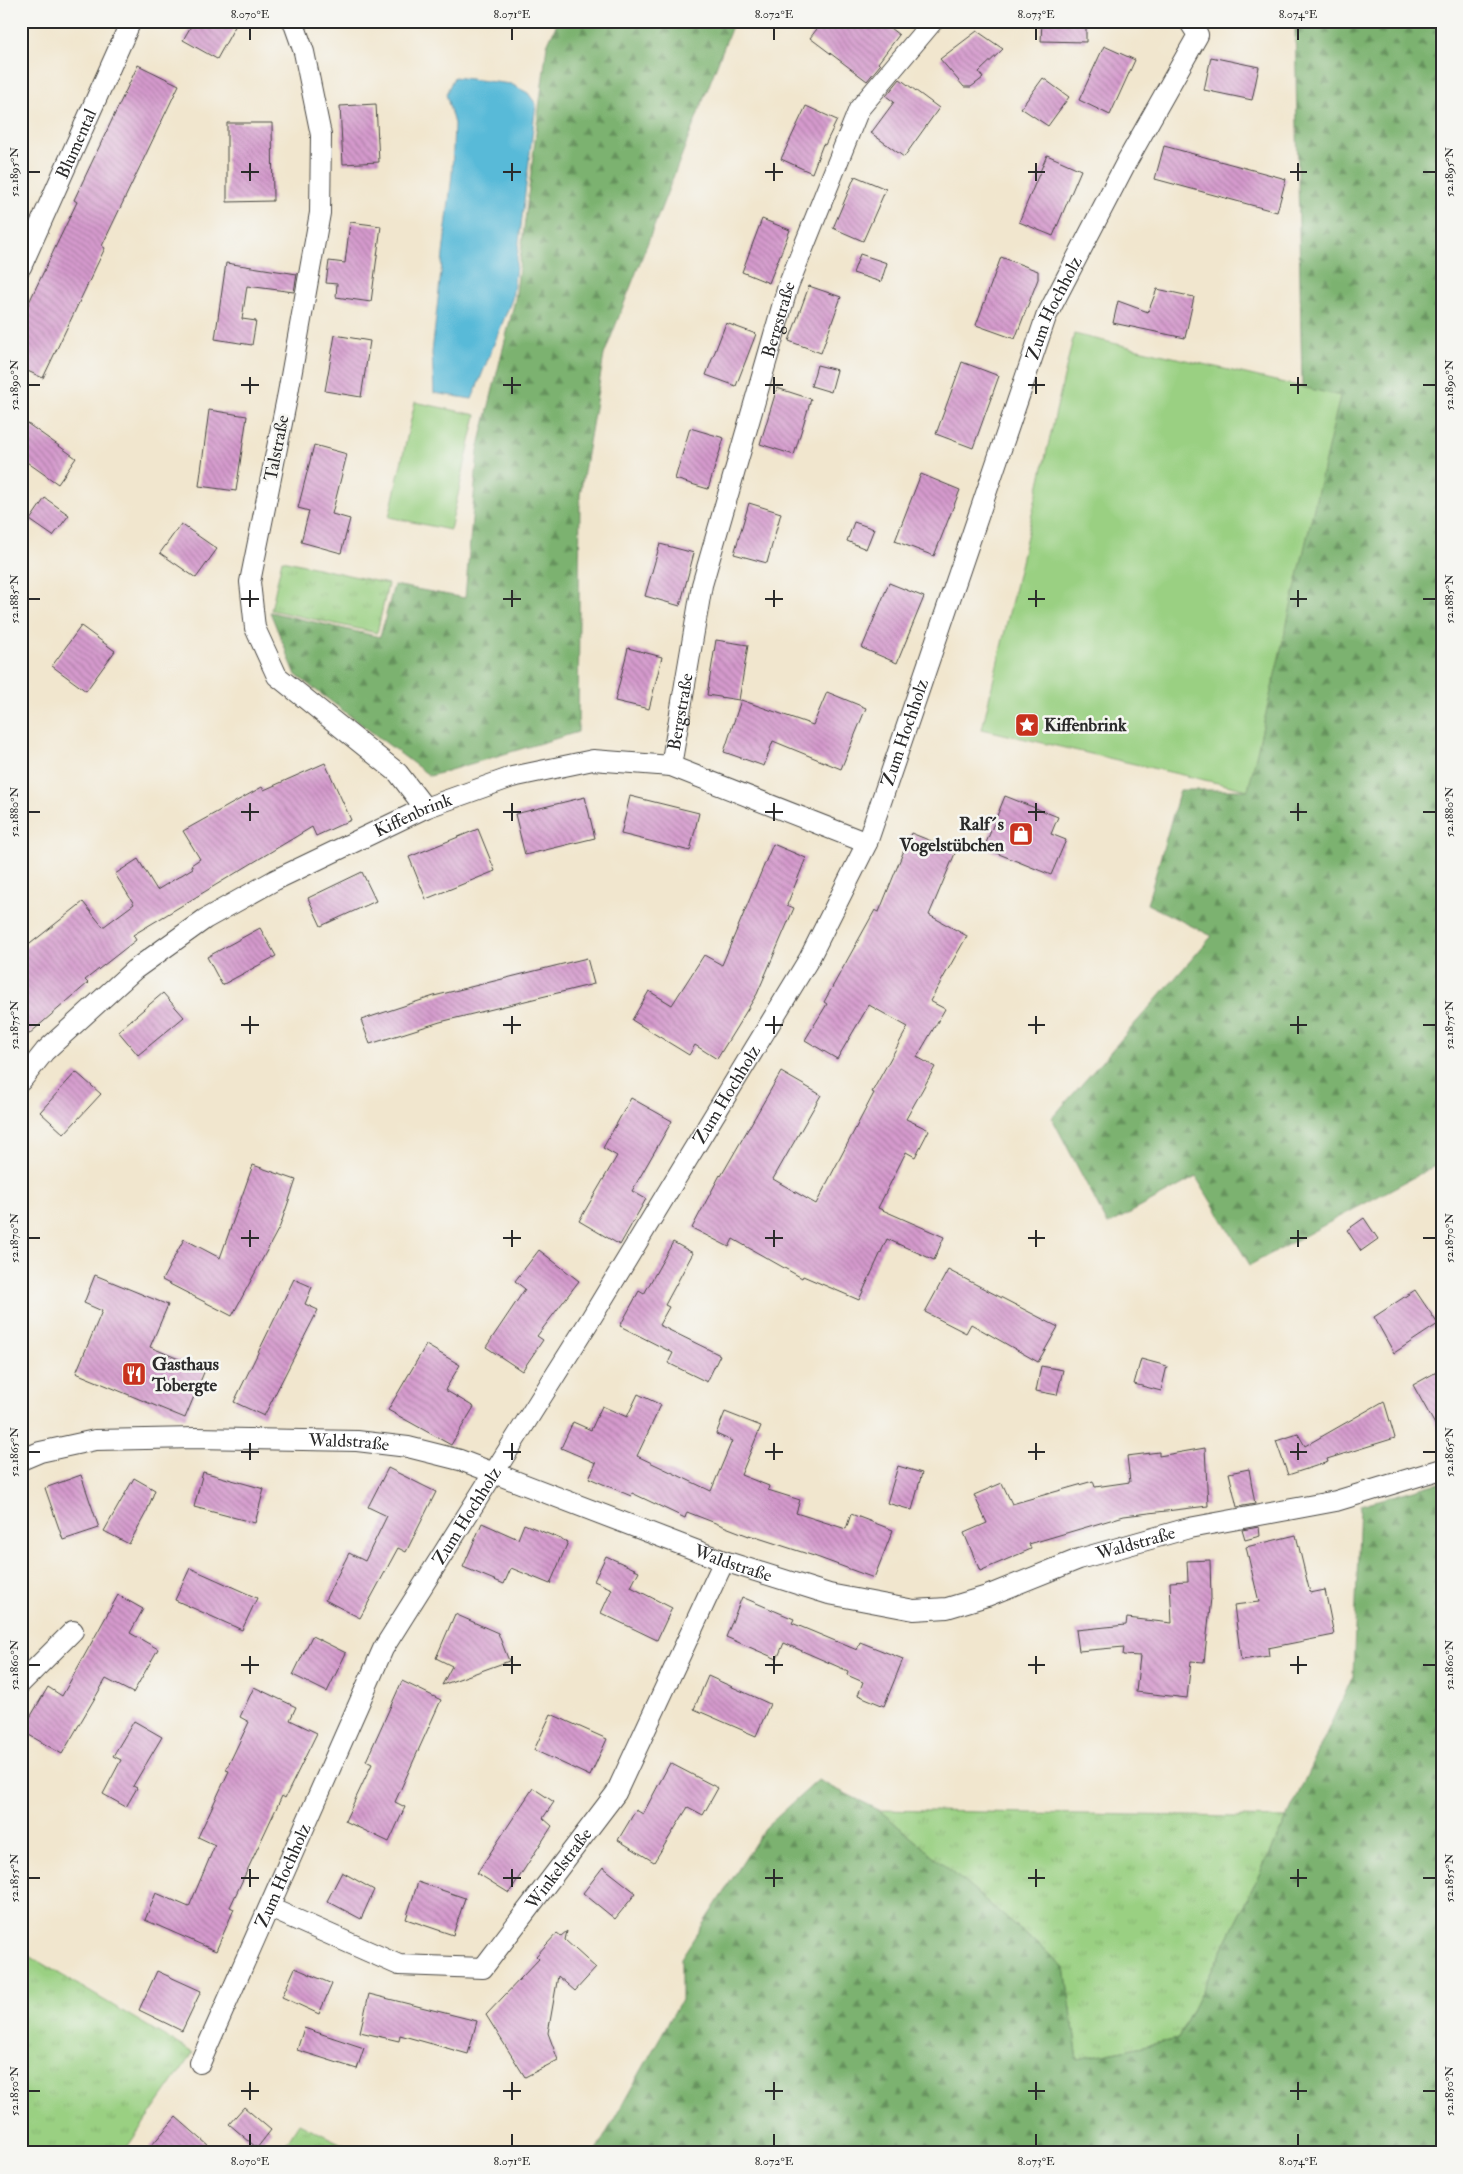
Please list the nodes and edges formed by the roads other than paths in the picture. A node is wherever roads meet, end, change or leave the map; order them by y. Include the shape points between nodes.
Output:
1 (131, 21) edge
2 (292, 21) edge
3 (933, 21) edge
4 (1193, 28) edge
5 (21, 267) edge
6 (671, 766) junction
7 (424, 808) junction
8 (867, 842) junction
9 (21, 1081) edge
10 (21, 1460) edge
11 (1442, 1469) edge
12 (494, 1474) junction
13 (724, 1561) junction
14 (73, 1631) dead end
15 (21, 1683) edge
16 (270, 1908) junction
17 (200, 2063) dead end

1 - 5 street, Blumental
2 - 7 street, Talstraße via 304,52 321,135 320,213 250,582 255,628 277,676 398,773
3 - 6 street, Bergstraße via 859,109 788,286 702,585
4 - 8 street, Zum Hochholz via 1046,317
6 - 7 street, Kiffenbrink via 593,760 512,777
6 - 8 street, Kiffenbrink
7 - 9 street, Kiffenbrink via 275,880 205,919 134,970 46,1052
8 - 12 street, Zum Hochholz via 809,958
10 - 12 street, Waldstraße via 40,1452 95,1440 357,1441 408,1447 460,1460
11 - 13 street, Waldstraße via 1336,1501 1189,1528 1079,1559 947,1608 914,1610 884,1606 829,1594
12 - 13 street, Waldstraße
12 - 16 street, Zum Hochholz via 383,1648
13 - 16 street, Winkelstraße via 616,1793 483,1968 399,1965
14 - 15 street
16 - 17 street, Zum Hochholz

